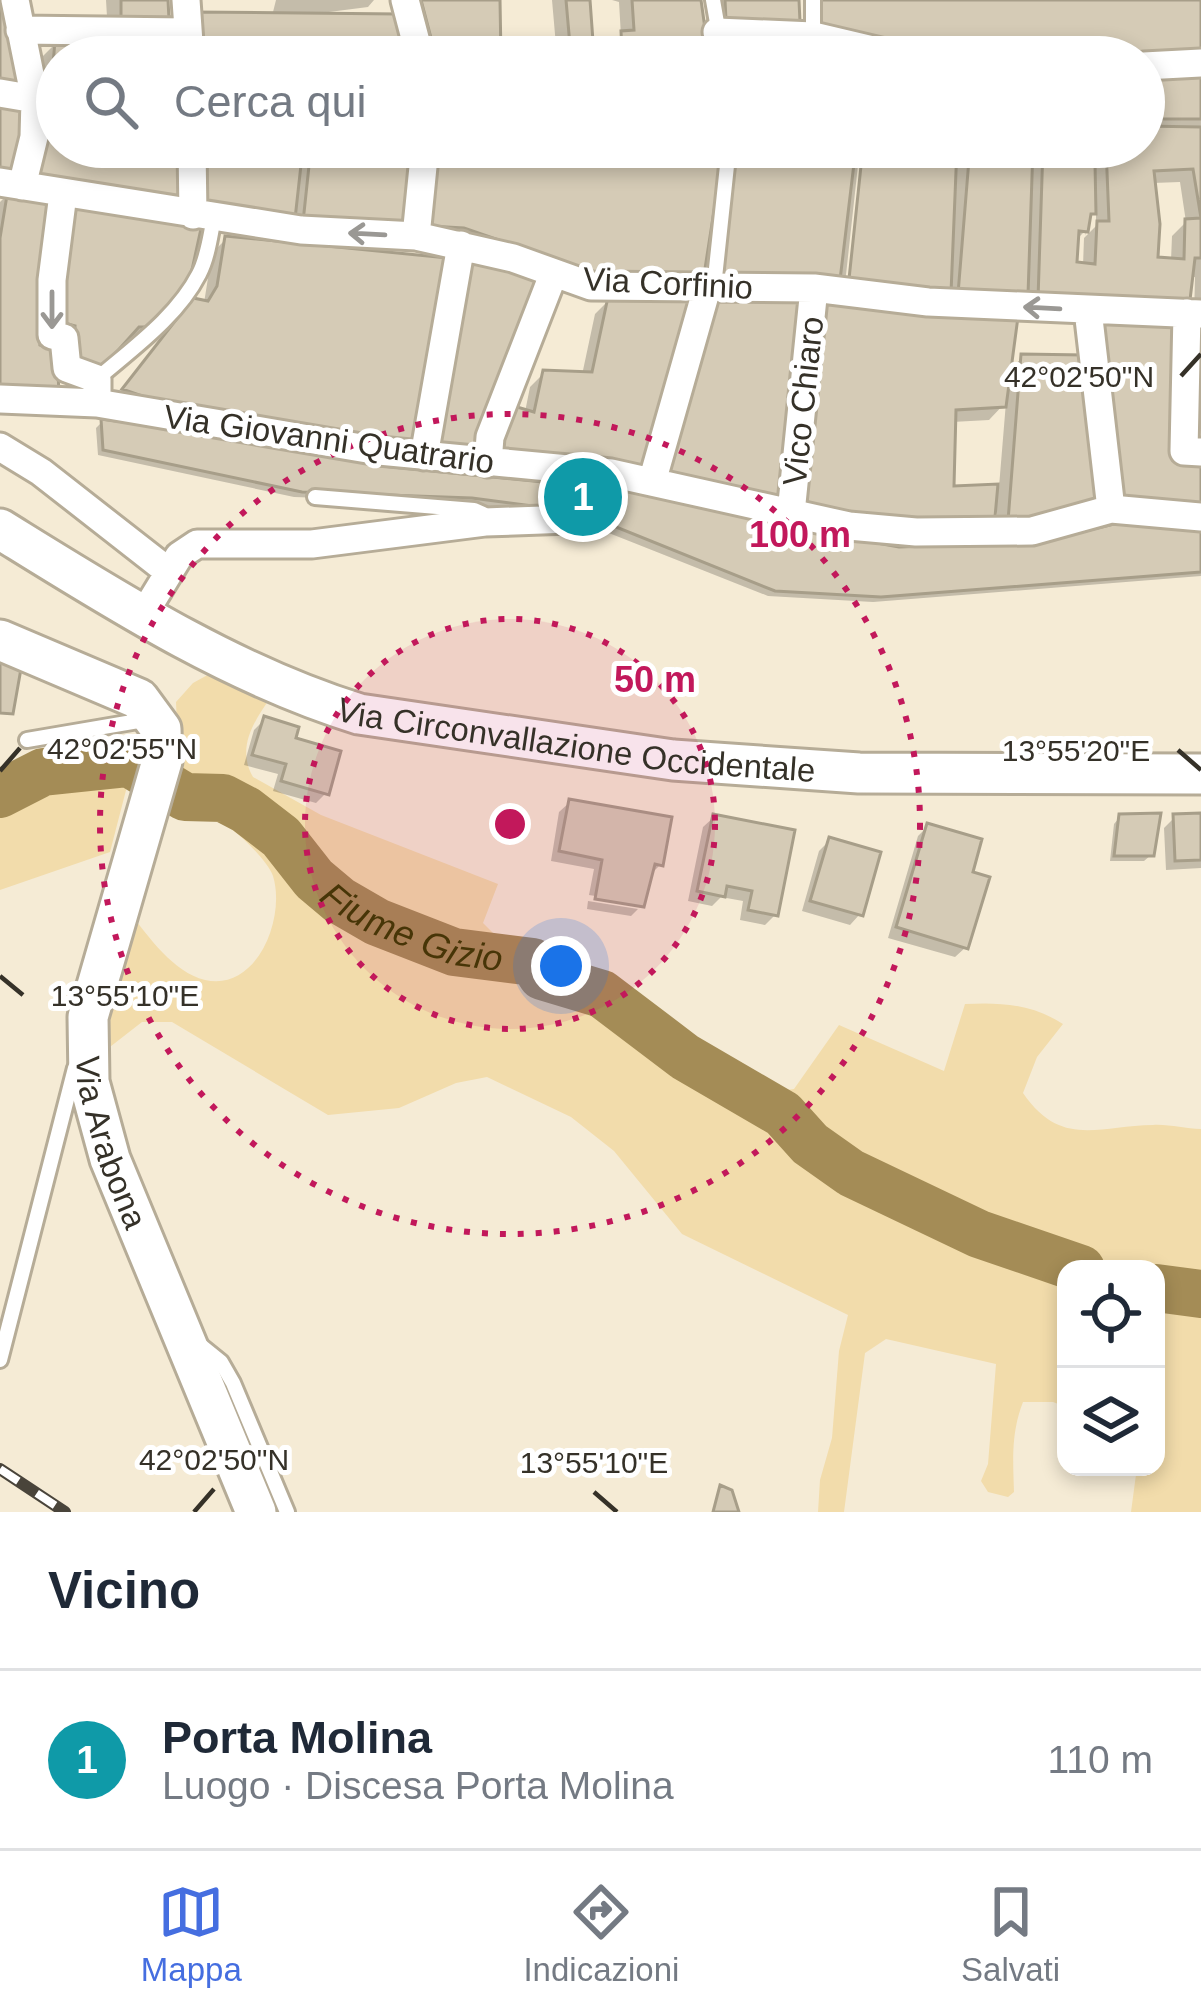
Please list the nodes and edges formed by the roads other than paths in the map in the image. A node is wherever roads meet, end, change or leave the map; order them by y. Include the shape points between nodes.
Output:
1 (15, 0) edge
2 (186, 0) edge
3 (405, 0) edge
4 (713, 0) edge
5 (813, 0) edge
6 (20, 30) junction
7 (87, 36) edge
8 (188, 36) edge
9 (414, 36) edge
10 (719, 36) edge
11 (813, 36) edge
12 (1201, 63) edge
13 (1165, 65) edge
14 (0, 94) edge
15 (35, 99) junction
16 (195, 168) edge
17 (423, 168) edge
18 (726, 168) edge
19 (11, 184) edge
20 (63, 194) junction
21 (203, 216) junction
22 (416, 236) junction
23 (461, 245) junction
24 (553, 275) junction
25 (711, 288) junction
26 (814, 288) junction
27 (1088, 310) junction
28 (1194, 314) edge
29 (97, 391) junction
30 (0, 399) edge
31 (0, 447) edge
32 (1201, 452) edge
33 (424, 456) junction
34 (488, 463) junction
35 (652, 482) junction
36 (584, 489) junction
37 (315, 497) dead end
38 (1111, 509) junction
39 (791, 513) junction
40 (1201, 517) edge
41 (485, 522) junction
42 (0, 529) edge
43 (169, 572) junction
44 (143, 615) junction
45 (0, 640) edge
46 (155, 718) junction
47 (27, 740) dead end
48 (1201, 774) edge
49 (88, 1017) junction
50 (182, 1331) junction
51 (0, 1360) edge
52 (256, 1512) edge
53 (287, 1512) edge

1 - 6 street
2 - 8 street
3 - 9 street
4 - 10 lane
5 - 11 lane
6 - 7 street
6 - 15 street
12 - 13 street
14 - 15 street
15 - 19 street via 34,137
16 - 21 street
17 - 22 street
18 - 25 lane
19 - 20 street, Via Corfinio
20 - 21 street, Via Corfinio
20 -> 29 street via 52,335 64,338 68,368
22 -> 21 street, Via Corfinio
21 - 29 lane via 205,258 189,289
22 - 23 street, Via Corfinio
23 - 24 street, Via Corfinio
23 - 33 street
24 - 25 street, Via Corfinio via 591,286
24 - 34 street via 490,437
25 - 26 street, Via Corfinio
25 - 35 street
27 -> 26 street, Via Corfinio
26 - 39 street, Vico Chiaro
27 - 28 street, Via Corfinio
27 - 38 street
28 - 32 street via 1184,451
29 - 30 street, Via Giovanni Quatrario
29 - 33 street, Via Giovanni Quatrario
31 - 43 street
33 - 34 street, Via Giovanni Quatrario
34 - 36 street, Via Giovanni Quatrario
35 - 36 street, Via Giovanni Quatrario
35 - 39 street, Via Giovanni Quatrario
36 - 41 street via 566,520
37 - 41 lane via 474,510
38 - 39 street, Via Giovanni Quatrario via 1032,531 916,532
38 - 40 street, Via Giovanni Quatrario
41 - 43 street via 311,544 208,542 188,549
42 - 44 main road, Via Circonvallazione Occidentale
43 - 44 street
44 - 48 main road, Via Circonvallazione Occidentale via 315,700 400,721 673,760 859,773
45 - 46 main road via 139,699
46 - 47 lane
46 - 49 main road, Via Arabona via 164,743 157,780
49 - 50 main road, Via Arabona via 99,1126
49 - 51 lane
50 - 52 main road, Via Arabona
50 - 53 lane via 221,1362

